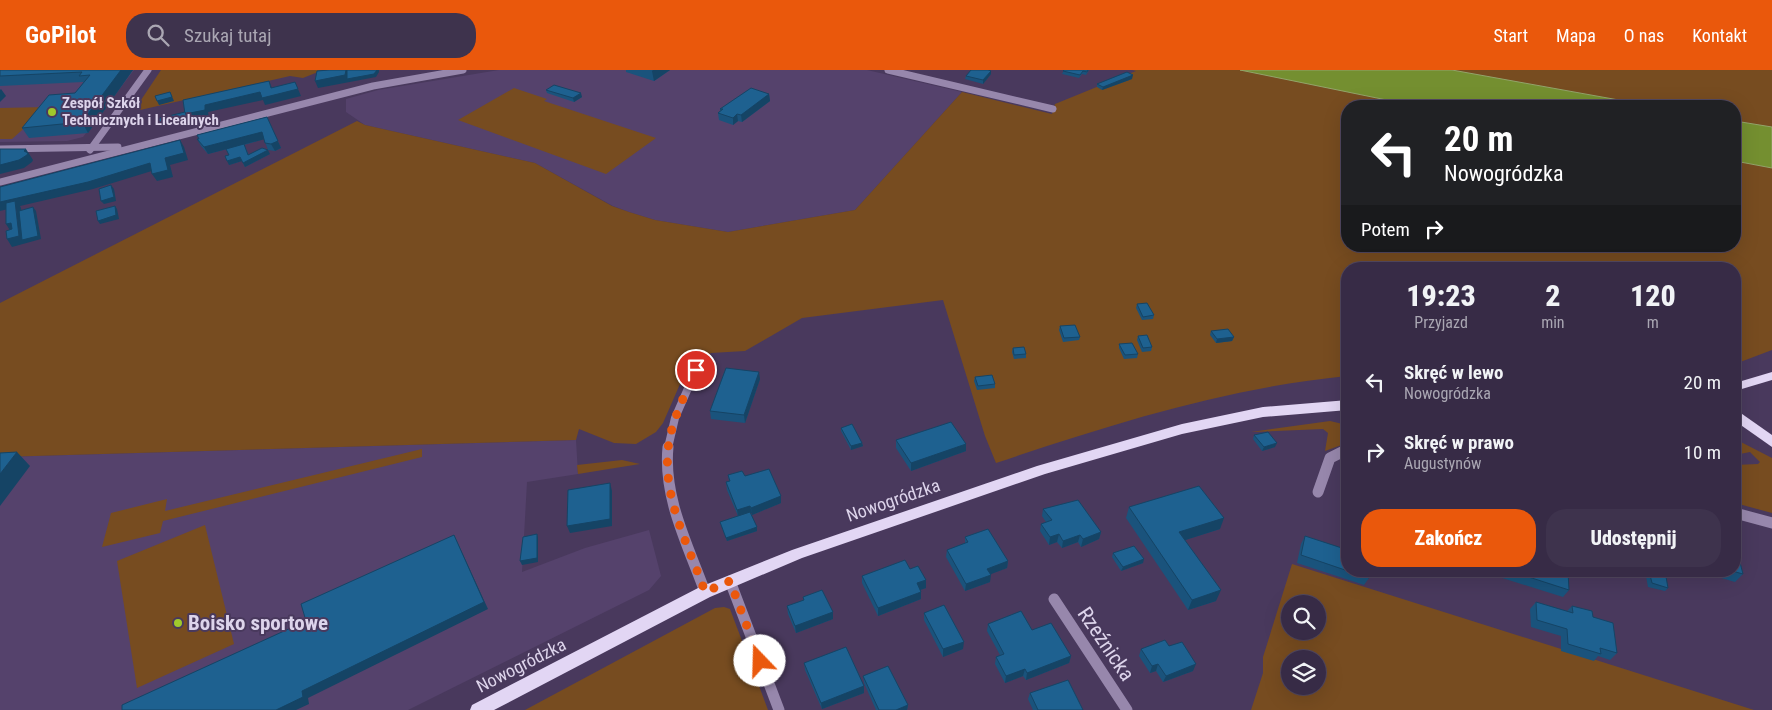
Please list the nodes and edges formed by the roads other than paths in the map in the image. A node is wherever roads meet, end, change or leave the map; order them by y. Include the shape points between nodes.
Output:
1 (148, 70) edge
2 (464, 70) edge
3 (888, 70) edge
4 (1053, 110) dead end
5 (131, 147) junction
6 (92, 148) junction
7 (0, 149) edge
8 (83, 160) junction
9 (0, 182) edge
10 (696, 370) dead end
11 (1772, 376) edge
12 (1741, 385) edge
13 (1341, 406) edge
14 (1741, 419) edge
15 (1772, 442) edge
16 (1341, 453) edge
17 (1318, 492) dead end
18 (1741, 515) edge
19 (1772, 523) edge
20 (730, 581) junction
21 (705, 592) junction
22 (1054, 599) dead end
23 (478, 710) edge
24 (779, 710) edge
25 (1127, 710) edge

1 - 6 street
2 - 5 street via 373,86
3 - 4 street
5 - 6 street
5 - 8 street
6 - 7 street
6 - 8 street
8 - 9 street
10 - 21 street via 673,427 668,449 668,472 678,522
11 - 12 main road
13 - 20 main road, Nowogródzka via 1231,418 1108,450 797,554
14 - 15 main road
16 - 17 street via 1330,458
18 - 19 street
20 - 21 main road, Nowogródzka
20 - 24 street
21 - 23 main road, Nowogródzka
22 - 25 street, Rzeźnicka

